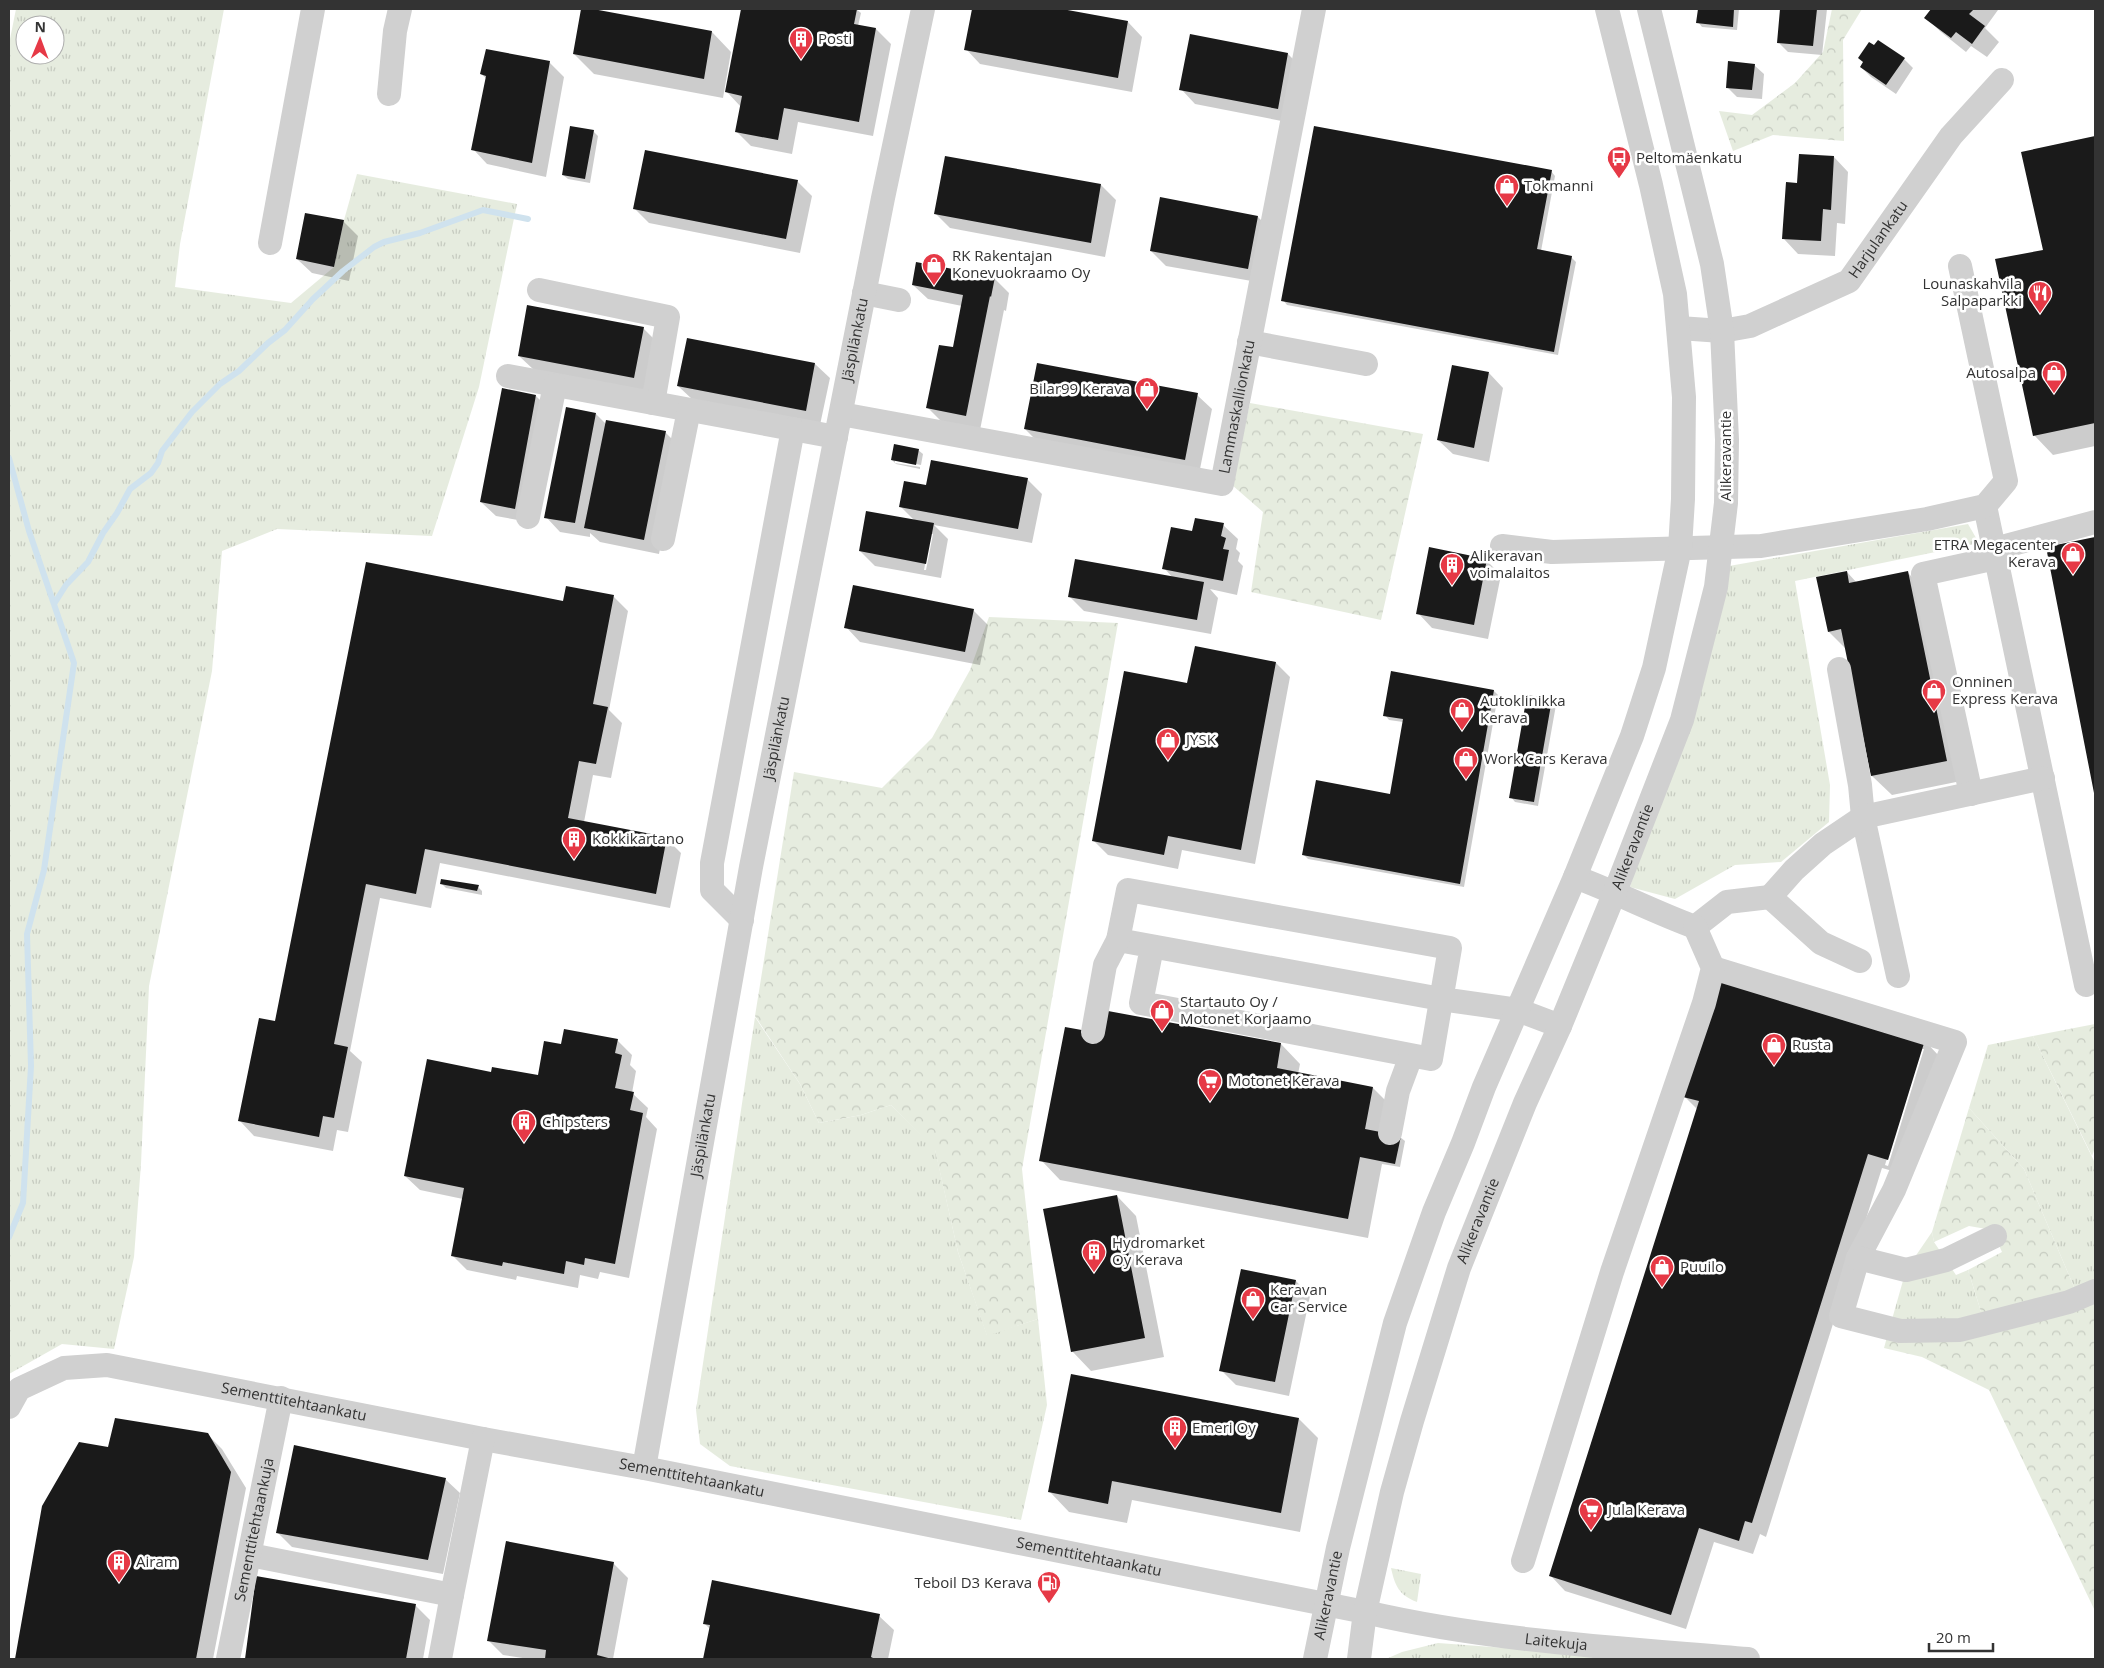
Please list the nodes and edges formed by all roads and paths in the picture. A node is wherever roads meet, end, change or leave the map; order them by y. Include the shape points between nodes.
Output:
1 (313, 9) edge
2 (400, 9) edge
3 (923, 9) edge
4 (1314, 9) edge
5 (1607, 9) edge
6 (1648, 9) edge
7 (2002, 80) dead end
8 (389, 94) dead end
9 (270, 243) dead end
10 (1960, 266) dead end
11 (539, 290) dead end
12 (864, 293) junction
13 (899, 300) dead end
14 (1679, 328) junction
15 (1722, 330) junction
16 (1249, 342) junction
17 (1366, 364) dead end
18 (508, 376) dead end
19 (555, 385) junction
20 (653, 403) junction
21 (690, 410) junction
22 (841, 414) junction
23 (793, 429) junction
24 (836, 437) junction
25 (1985, 506) junction
26 (528, 517) dead end
27 (2095, 522) edge
28 (663, 539) dead end
29 (1502, 546) dead end
30 (1721, 547) junction
31 (1680, 548) junction
32 (1995, 553) junction
33 (1839, 669) dead end
34 (2043, 778) junction
35 (1971, 794) junction
36 (1862, 817) junction
37 (1575, 877) junction
38 (1615, 892) junction
39 (1770, 897) junction
40 (742, 920) junction
41 (1695, 927) junction
42 (1118, 940) junction
43 (1152, 947) junction
44 (1860, 961) dead end
45 (1714, 968) junction
46 (1898, 976) dead end
47 (2086, 985) dead end
48 (1441, 999) junction
49 (1518, 1010) junction
50 (1560, 1026) junction
51 (1093, 1032) dead end
52 (1411, 1056) junction
53 (1390, 1133) dead end
54 (1996, 1236) dead end
55 (1858, 1258) junction
56 (2095, 1291) edge
57 (14, 1398) edge
58 (281, 1398) junction
59 (483, 1439) junction
60 (644, 1468) junction
61 (250, 1555) junction
62 (1523, 1561) dead end
63 (452, 1595) junction
64 (1327, 1604) junction
65 (1365, 1612) junction
66 (228, 1659) edge
67 (440, 1659) edge
68 (1315, 1659) edge
69 (1359, 1659) edge
70 (1748, 1659) edge

1 - 9 street
2 - 8 street
3 - 12 street, Jäspilänkatu
4 - 16 street, Lammaskallionkatu
5 - 14 street, Alikeravantie via 1651,184 1675,294
6 - 15 street, Alikeravantie via 1712,264
7 - 15 street, Harjulankatu via 1951,136 1849,281 1750,326
10 - 25 street via 2006,481
11 - 20 street via 668,317
12 - 13 street
12 - 22 street, Jäspilänkatu
14 - 15 street, Harjulankatu
14 - 31 street, Alikeravantie via 1684,397
15 - 30 street, Alikeravantie via 1727,440 1726,503
16 - 17 street
16 - 22 street, Lammaskallionkatu via 1222,484
18 - 19 street
19 - 20 street
19 - 26 street
20 - 21 street
21 - 23 street
21 - 28 street
22 - 24 street, Jäspilänkatu
23 - 24 street
23 - 40 street via 712,863 712,890
24 - 40 street, Jäspilänkatu
25 - 30 street via 1761,546
25 - 32 street
27 - 32 street
29 - 31 street via 1552,552
30 - 31 street
30 - 38 street, Alikeravantie via 1716,587 1682,720
31 - 37 street, Alikeravantie via 1654,668 1632,736
32 - 34 street
32 - 35 street via 1923,574
33 - 36 street via 1860,785
34 - 35 street
34 - 47 street
35 - 36 street
36 - 39 street via 1822,844
36 - 46 street
37 - 38 street
37 - 49 street, Alikeravantie
38 - 41 street
38 - 50 street, Alikeravantie
39 - 41 street via 1727,902
39 - 44 street via 1821,943
40 - 60 street, Jäspilänkatu
41 - 45 street
42 - 43 street
42 - 48 street via 1128,890 1450,948
42 - 51 street via 1105,965
43 - 48 street
43 - 52 street via 1141,1003
45 - 55 street via 1955,1042 1894,1190
45 - 62 street via 1612,1272
48 - 49 street
48 - 52 street via 1430,1059
49 - 50 street
49 - 64 street, Alikeravantie via 1434,1212 1394,1323
50 - 65 street, Alikeravantie via 1525,1103 1459,1268 1394,1483
52 - 53 street via 1398,1091
54 - 55 street via 1946,1260 1906,1270
55 - 56 street via 1841,1316 1900,1331 1960,1330 2069,1302
57 - 58 street, Sementtitehtaankatu via 64,1368 107,1365
58 - 59 street, Sementtitehtaankatu
58 - 61 street, Sementtitehtaankuja
59 - 60 street, Sementtitehtaankatu
59 - 63 street
60 - 64 street, Sementtitehtaankatu
61 - 63 street
61 - 66 street, Sementtitehtaankuja
63 - 67 street
64 - 65 street, Sementtitehtaankatu
64 - 68 street, Alikeravantie
65 - 69 street, Alikeravantie
65 - 70 street, Laitekuja via 1421,1625 1506,1636

